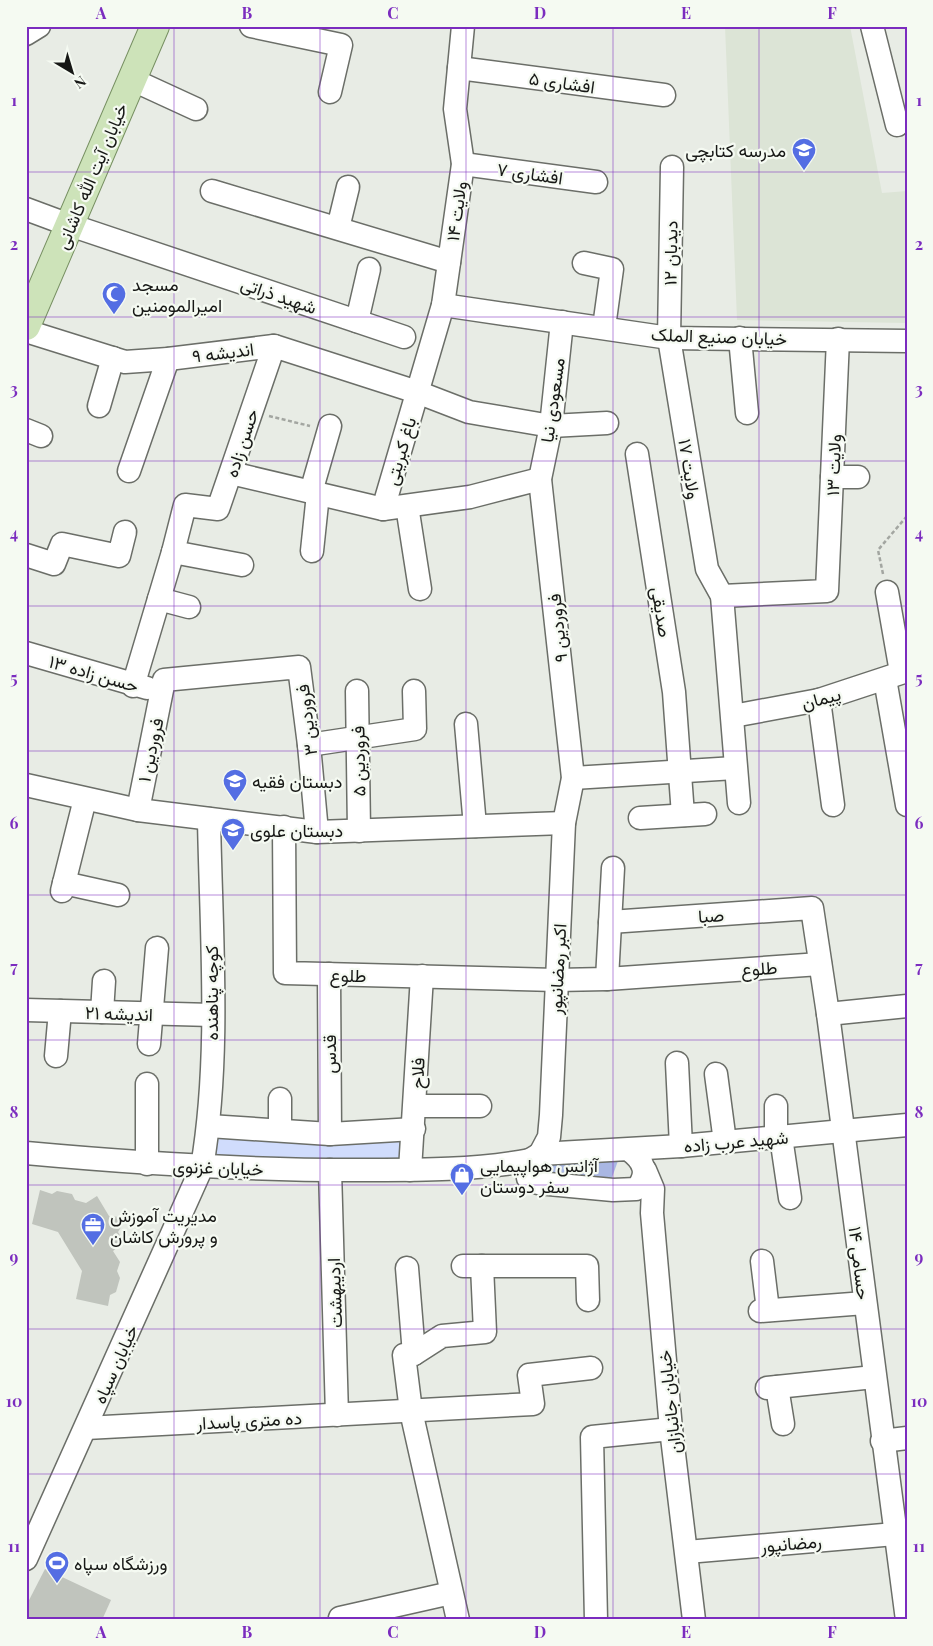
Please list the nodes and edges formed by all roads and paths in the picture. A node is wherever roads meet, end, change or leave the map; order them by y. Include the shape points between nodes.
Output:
1 (39, 26) edge
2 (146, 26) edge
3 (155, 26) edge
4 (251, 26) edge
5 (463, 26) edge
6 (872, 26) edge
7 (26, 34) edge
8 (459, 68) junction
9 (133, 80) junction
10 (330, 92) dead end
11 (664, 95) dead end
12 (196, 109) dead end
13 (897, 125) dead end
14 (463, 164) junction
15 (672, 167) dead end
16 (596, 182) dead end
17 (348, 187) dead end
18 (212, 190) dead end
19 (26, 208) edge
20 (65, 224) junction
21 (338, 228) junction
22 (449, 262) junction
23 (584, 263) dead end
24 (369, 269) dead end
25 (26, 302) edge
26 (443, 305) junction
27 (357, 321) junction
28 (562, 322) junction
29 (26, 326) edge
30 (604, 328) junction
31 (26, 331) edge
32 (404, 337) dead end
33 (669, 338) junction
34 (740, 338) junction
35 (838, 339) junction
36 (907, 341) edge
37 (274, 346) junction
38 (114, 358) junction
39 (168, 359) junction
40 (417, 392) junction
41 (99, 406) dead end
42 (251, 411) junction
43 (747, 413) dead end
44 (607, 423) dead end
45 (551, 426) junction
46 (329, 428) joint
47 (637, 454) dead end
48 (129, 471) dead end
49 (231, 473) junction
50 (832, 477) junction
51 (540, 478) junction
52 (858, 478) dead end
53 (315, 493) junction
54 (407, 506) junction
55 (382, 509) junction
56 (907, 516) edge
57 (124, 532) dead end
58 (312, 551) dead end
59 (173, 552) junction
60 (26, 555) edge
61 (242, 565) dead end
62 (420, 589) dead end
63 (887, 592) joint
64 (722, 596) junction
65 (159, 599) junction
66 (189, 607) dead end
67 (26, 653) edge
68 (898, 674) edge
69 (133, 686) junction
70 (162, 691) junction
71 (357, 691) dead end
72 (414, 691) dead end
73 (818, 700) junction
74 (733, 716) junction
75 (466, 724) dead end
76 (358, 739) junction
77 (902, 742) edge
78 (309, 745) junction
79 (735, 768) junction
80 (679, 771) junction
81 (573, 778) junction
82 (27, 788) edge
83 (85, 799) junction
84 (739, 803) dead end
85 (833, 805) dead end
86 (907, 805) edge
87 (138, 810) junction
88 (640, 818) dead end
89 (210, 819) junction
90 (564, 823) junction
91 (475, 826) junction
92 (284, 827) junction
93 (359, 831) junction
94 (317, 832) junction
95 (613, 868) dead end
96 (118, 895) dead end
97 (812, 908) joint
98 (610, 922) junction
99 (157, 948) dead end
100 (820, 964) junction
101 (329, 974) junction
102 (422, 976) junction
103 (607, 979) junction
104 (556, 980) junction
105 (104, 981) dead end
106 (907, 1006) edge
107 (26, 1010) edge
108 (60, 1011) junction
109 (102, 1012) junction
110 (152, 1014) junction
111 (828, 1014) junction
112 (212, 1015) junction
113 (149, 1044) dead end
114 (56, 1056) dead end
115 (677, 1063) dead end
116 (716, 1074) dead end
117 (147, 1084) dead end
118 (280, 1099) dead end
119 (415, 1106) junction
120 (480, 1106) dead end
121 (776, 1106) dead end
122 (551, 1115) junction
123 (907, 1124) edge
124 (209, 1126) junction
125 (414, 1129) junction
126 (280, 1130) junction
127 (844, 1132) junction
128 (330, 1134) junction
129 (779, 1137) junction
130 (725, 1142) junction
131 (681, 1146) junction
132 (586, 1150) junction
133 (628, 1150) junction
134 (26, 1153) edge
135 (147, 1164) junction
136 (533, 1164) junction
137 (202, 1167) junction
138 (330, 1170) junction
139 (410, 1170) junction
140 (640, 1179) junction
141 (790, 1198) dead end
142 (762, 1261) dead end
143 (407, 1268) dead end
144 (588, 1300) dead end
145 (865, 1303) junction
146 (414, 1354) junction
147 (592, 1368) dead end
148 (874, 1377) junction
149 (411, 1411) junction
150 (337, 1415) junction
151 (783, 1424) dead end
152 (86, 1428) junction
153 (671, 1429) junction
154 (907, 1438) edge
155 (882, 1441) junction
156 (895, 1534) junction
157 (687, 1552) junction
158 (26, 1559) edge
159 (451, 1593) junction
160 (906, 1616) edge
161 (340, 1618) dead end
162 (458, 1620) edge
163 (596, 1620) edge
164 (694, 1620) edge

1 - 7 street
2 - 20 main road, خیابان آیت الله کاشانی
3 - 9 main road, خیابان آیت الله کاشانی
4 - 10 street via 341,45
5 - 8 street, ولایت ۱۴
6 - 13 street
8 - 11 street, افشاری ۵
8 - 14 street, ولایت ۱۴ via 456,109
9 - 12 street
9 - 20 main road, خیابان آیت الله کاشانی
14 - 16 street, افشاری ۷
14 - 22 street, ولایت ۱۴
15 - 33 street, دیدبان ۱۲
17 - 21 street
18 - 21 street
19 - 20 street, شهید ذراتی
20 - 25 main road, خیابان آیت الله کاشانی
20 - 27 street, شهید ذراتی
20 - 29 main road, خیابان آیت الله کاشانی
21 - 22 street
22 - 26 street, ولایت ۱۴
23 - 30 street via 612,269
24 - 27 street
26 - 28 street, خیابان صنیع الملک
26 - 40 street, ولایت ۱۴
27 - 32 street, شهید ذراتی
28 - 30 street, خیابان صنیع الملک
28 - 45 street, مسعودی نیا
30 - 33 street, خیابان صنیع الملک
31 - 38 street, اندیشه ۹
33 - 34 street, خیابان صنیع الملک
33 - 64 street, ولایت ۱۷ via 707,569
34 - 35 street, خیابان صنیع الملک
34 - 43 street
35 - 36 street, خیابان صنیع الملک
35 - 50 street, ولایت ۱۳
37 - 39 street, اندیشه ۹
37 - 40 street, اندیشه ۹
37 - 42 street, حسن زاده
38 - 39 street, اندیشه ۹ via 125,362
38 - 41 street
39 - 48 street
40 - 45 street, اندیشه ۹ via 469,412
40 - 55 street, باغ کبریتی
42 - 46 path
42 - 49 street, حسن زاده
44 - 45 street, اندیشه ۹
45 - 51 street, مسعودی نیا
46 - 53 street
47 - 80 street, صدیقی via 674,692
49 - 53 street
49 - 59 street, حسن زاده via 218,509 185,505
50 - 52 street
50 - 64 street, ولایت ۱۳ via 827,591
51 - 54 street via 470,497
51 - 81 street, فروردین ۹
53 - 55 street
53 - 58 street
54 - 55 street
54 - 62 street
56 - 63 path via 878,550
57 - 60 street via 119,556 62,544 54,564
59 - 61 street
59 - 65 street
63 - 68 street
64 - 74 street
65 - 66 street
65 - 69 street
67 - 69 street, حسن زاده ۱۳
68 - 73 street, پیمان
68 - 77 street
69 - 70 street, حسن زاده ۱۳
70 - 78 street, فروردین ۳ via 164,680 299,667
70 - 87 street, فروردین ۱
71 - 76 street, فروردین ۵
72 - 76 street via 415,729
73 - 74 street, پیمان
73 - 85 street
74 - 79 street
75 - 91 street
76 - 78 street
76 - 93 street, فروردین ۵
77 - 86 street
78 - 94 street, فروردین ۳
79 - 80 street
79 - 84 street
80 - 81 street
80 - 88 street via 694,815
81 - 90 street, فروردین ۹
82 - 83 street
83 - 87 street
83 - 96 street via 63,887
87 - 89 street
89 - 92 street
89 - 112 street, کوچه پناهنده
90 - 91 street
90 - 104 street, اکبر رمضانپور
91 - 93 street
92 - 94 street
92 - 101 street, طلوع via 285,973
93 - 94 street
95 - 98 street
97 - 98 street, صبا
97 - 100 street, حسامی ۱۴
98 - 103 street
99 - 110 street
100 - 103 street, طلوع
100 - 111 street, حسامی ۱۴
101 - 102 street, طلوع
101 - 128 street, قدس
102 - 104 street, طلوع
102 - 119 street, فلاح
103 - 104 street, طلوع
104 - 122 street, اکبر رمضانپور
105 - 109 street
106 - 111 street
107 - 108 street, اندیشه ۲۱
108 - 109 street, اندیشه ۲۱
108 - 114 street
109 - 110 street, اندیشه ۲۱
110 - 112 street, اندیشه ۲۱
110 - 113 street
111 - 127 street, حسامی ۱۴
112 - 124 street, کوچه پناهنده
115 - 131 street
116 - 130 street
117 - 135 street
118 - 126 street
119 - 120 street
119 - 125 street, فلاح
121 - 129 street
122 - 132 street via 560,1132
122 - 136 street, اکبر رمضانپور via 549,1137
123 - 127 street, شهید عرب زاده
124 - 126 street
124 - 137 street, کوچه پناهنده
125 - 128 street
125 - 139 street, فلاح
126 - 128 street
127 - 129 street, شهید عرب زاده
127 - 145 street, حسامی ۱۴
129 - 130 street, شهید عرب زاده
129 - 141 street
130 - 131 street, شهید عرب زاده
131 - 133 street, شهید عرب زاده
132 - 133 street, شهید عرب زاده
132 - 136 street, شهید عرب زاده
133 - 140 street, خیابان جانبازان via 640,1158
134 - 135 street, خیابان غزنوی
135 - 137 street, خیابان غزنوی
136 - 139 street, خیابان غزنوی
136 - 140 street via 538,1183 613,1190
137 - 138 street, خیابان غزنوی
137 - 152 street, خیابان سپاه
138 - 139 street, خیابان غزنوی
138 - 150 street, اردیبهشت
140 - 153 street, خیابان جانبازان via 652,1213
142 - 145 street via 764,1311
143 - 146 street
144 - 146 street via 586,1266 472,1266 485,1332 442,1336
145 - 148 street, حسامی ۱۴
146 - 149 street via 404,1355
147 - 149 street, ده متری پاسدار via 529,1375 533,1404
148 - 151 street via 772,1387
148 - 155 street, حسامی ۱۴
149 - 150 street, ده متری پاسدار
149 - 159 street
150 - 152 street, ده متری پاسدار
152 - 158 street, خیابان سپاه
153 - 157 street, خیابان جانبازان
153 - 163 street via 592,1436
154 - 155 street
155 - 156 street, حسامی ۱۴
156 - 157 street, رمضانپور
156 - 160 street, حسامی ۱۴
157 - 164 street, خیابان جانبازان
159 - 161 street
159 - 162 street

